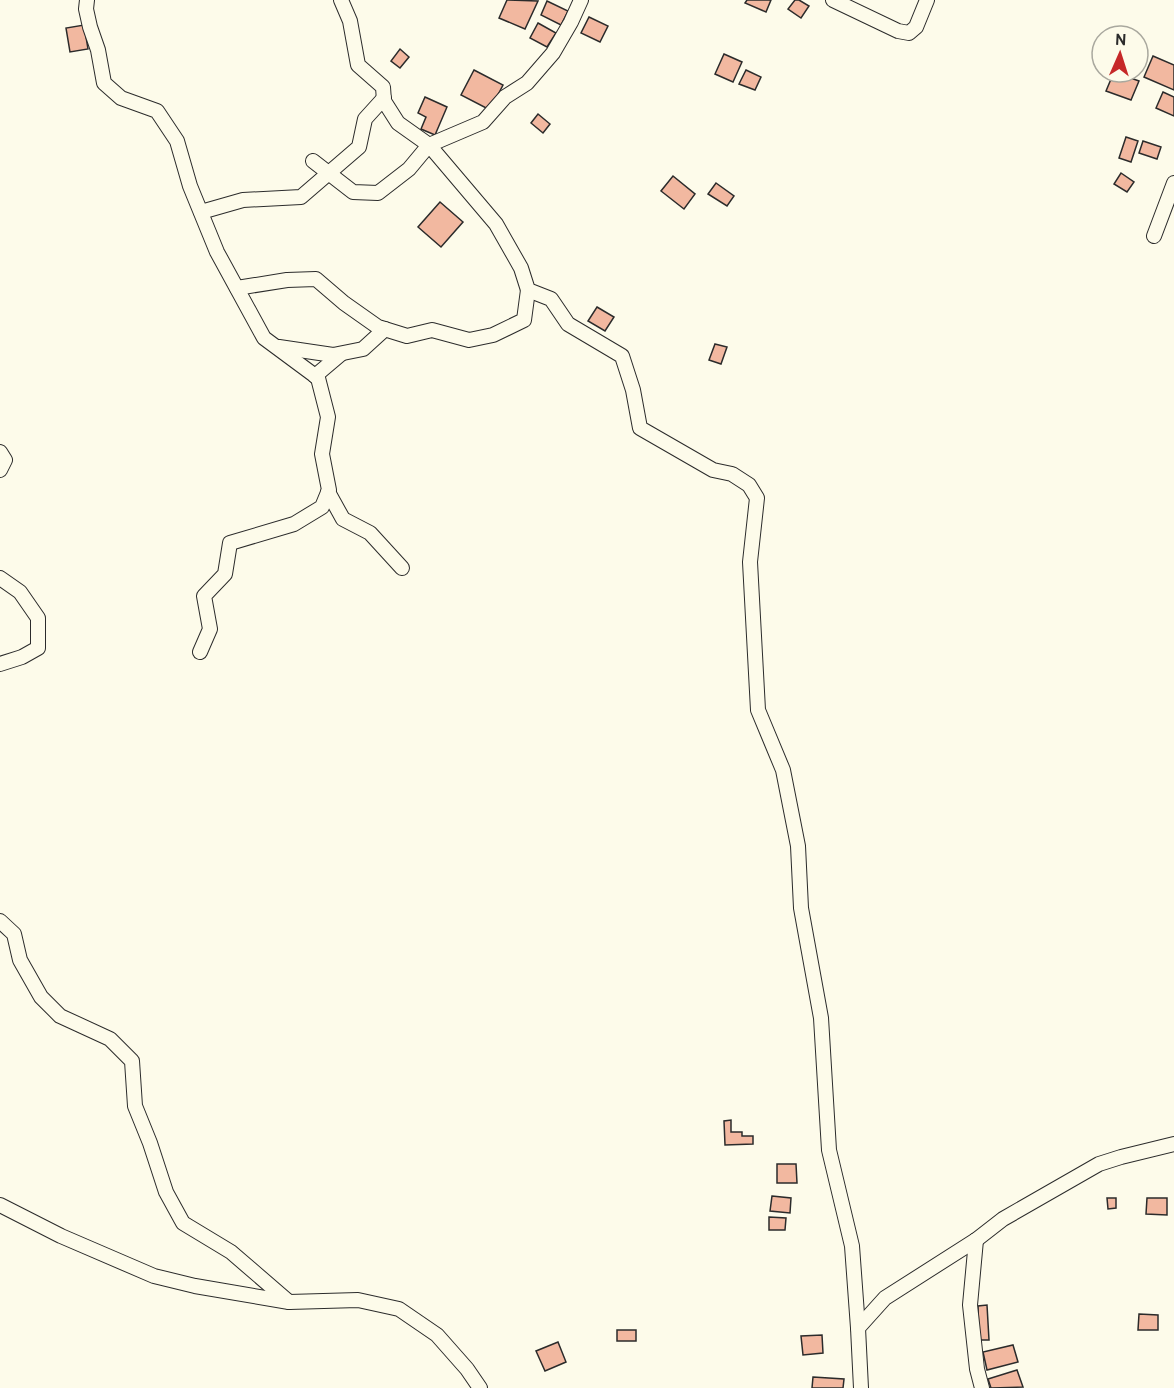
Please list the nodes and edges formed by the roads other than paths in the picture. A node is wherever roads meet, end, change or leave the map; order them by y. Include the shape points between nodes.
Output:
1 (87, 0) edge
2 (341, 0) edge
3 (581, 0) edge
4 (833, 0) edge
5 (927, 0) edge
6 (384, 98) junction
7 (429, 145) junction
8 (313, 161) dead end
9 (330, 174) junction
10 (1174, 183) edge
11 (201, 212) junction
12 (1154, 236) dead end
13 (237, 288) junction
14 (528, 290) junction
15 (385, 329) junction
16 (277, 347) junction
17 (341, 354) junction
18 (315, 376) junction
19 (0, 452) edge
20 (0, 470) edge
21 (328, 492) junction
22 (402, 568) dead end
23 (0, 578) edge
24 (200, 652) dead end
25 (0, 664) edge
26 (0, 921) edge
27 (1174, 1144) edge
28 (0, 1205) edge
29 (976, 1240) junction
30 (289, 1302) junction
31 (858, 1328) junction
32 (480, 1388) edge
33 (861, 1388) edge
34 (982, 1388) edge

1 - 11 street via 104,83 121,98 157,111 177,141
2 - 6 street via 350,21 358,65 383,87
3 - 7 street via 553,53 527,83 505,97 483,122
4 - 5 street via 909,33 916,27
6 - 7 street via 398,123
6 - 9 street via 365,119 359,147
7 - 9 street via 409,169 378,193 354,192
7 - 14 street via 496,224
8 - 9 street
9 - 11 street via 301,197 243,200
10 - 12 street
11 - 13 street
13 - 15 street via 316,279 344,303
13 - 16 street via 264,338
14 - 15 street via 524,320 493,335 469,340 432,330 407,336
14 - 31 street via 551,299 568,324 622,356 640,428 713,470 732,474 749,484 758,498 750,562 758,710 783,770 798,846 801,908 821,1018 829,1150 852,1246
15 - 17 street via 363,349
16 - 17 street
16 - 18 street
17 - 18 street
18 - 21 street via 328,417 322,454
19 - 20 street via 5,460
21 - 22 street via 343,519 370,533
21 - 24 street via 322,507 294,524 230,543 225,574 204,596 210,629
23 - 25 street via 20,592 38,618 38,648
26 - 30 street via 14,934 21,960 41,997 60,1016 110,1039 132,1061 135,1106 166,1192 183,1223 231,1252
27 - 29 street via 1099,1164 1003,1219
28 - 30 street via 154,1276
29 - 31 street via 885,1298
29 - 34 street via 970,1305
30 - 32 street via 358,1300 399,1309 437,1335
31 - 33 street

